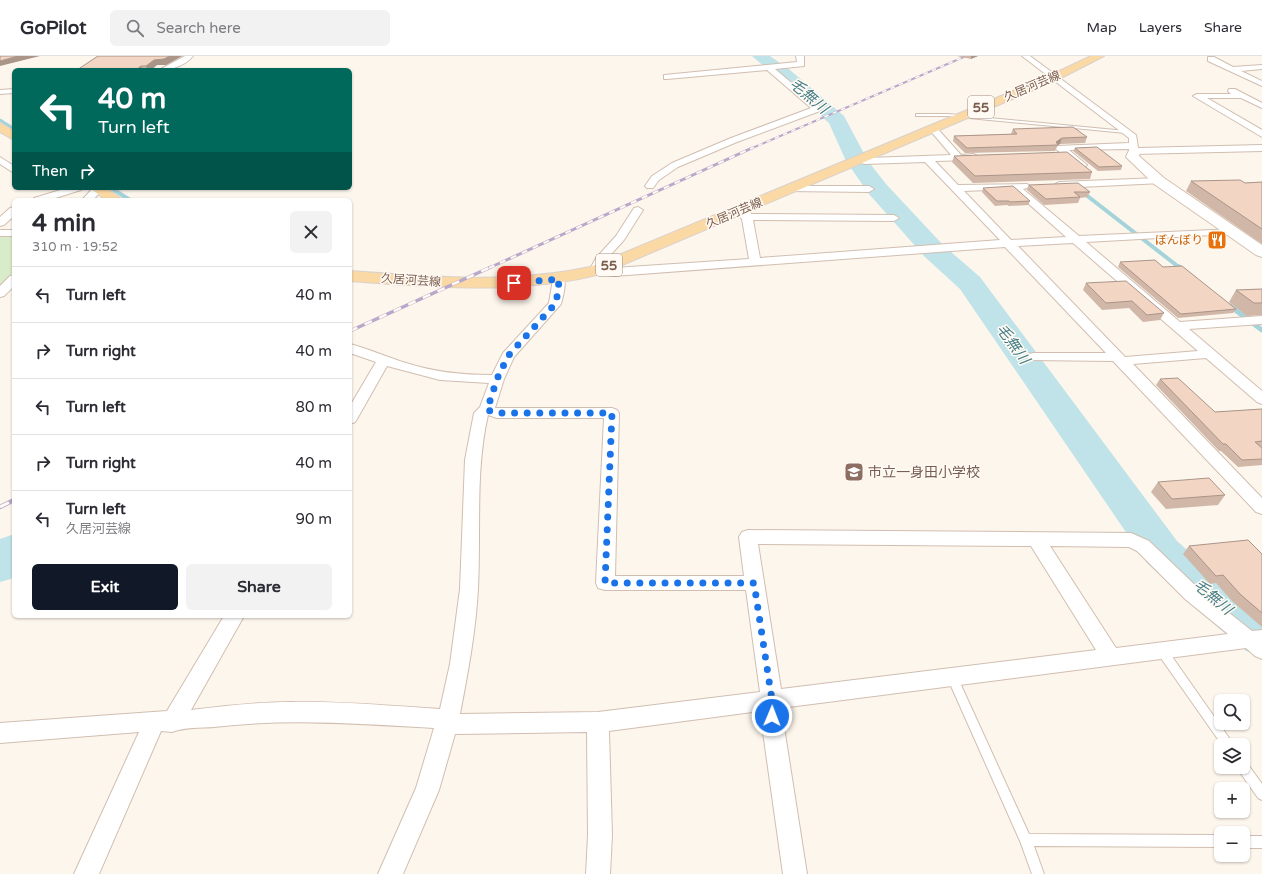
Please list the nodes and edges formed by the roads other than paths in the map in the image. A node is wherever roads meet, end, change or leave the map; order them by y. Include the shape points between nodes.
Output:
1 (189, 56) edge
2 (800, 56) edge
3 (1026, 56) edge
4 (1099, 56) edge
5 (1211, 59) dead end
6 (770, 65) junction
7 (1262, 67) edge
8 (167, 68) edge
9 (1232, 69) junction
10 (667, 77) dead end
11 (1053, 78) junction
12 (1262, 85) edge
13 (12, 91) edge
14 (0, 92) edge
15 (1241, 96) junction
16 (1262, 106) edge
17 (917, 115) dead end
18 (961, 116) junction
19 (0, 128) edge
20 (934, 129) junction
21 (1126, 132) junction
22 (1262, 134) edge
23 (12, 135) edge
24 (1134, 148) junction
25 (1262, 148) edge
26 (1068, 154) junction
27 (1052, 155) edge
28 (982, 157) edge
29 (958, 158) junction
30 (12, 159) edge
31 (928, 159) junction
32 (856, 160) junction
33 (1, 162) edge
34 (12, 169) edge
35 (1159, 182) junction
36 (1105, 184) junction
37 (650, 186) dead end
38 (1014, 186) junction
39 (956, 188) junction
40 (791, 189) junction
41 (869, 189) dead end
42 (42, 190) edge
43 (70, 190) edge
44 (95, 190) edge
45 (100, 190) edge
46 (50, 196) junction
47 (44, 198) edge
48 (89, 198) edge
49 (113, 198) edge
50 (0, 206) edge
51 (12, 206) edge
52 (638, 210) dead end
53 (12, 212) edge
54 (745, 213) junction
55 (894, 218) dead end
56 (0, 223) edge
57 (1231, 231) junction
58 (0, 233) edge
59 (12, 233) edge
60 (1076, 239) junction
61 (1009, 243) junction
62 (1262, 252) edge
63 (755, 262) junction
64 (595, 271) junction
65 (352, 276) edge
66 (559, 279) junction
67 (12, 281) edge
68 (0, 293) edge
69 (1259, 320) edge
70 (1177, 326) junction
71 (352, 349) edge
72 (1210, 354) junction
73 (1034, 358) dead end
74 (1119, 359) junction
75 (384, 360) junction
76 (497, 379) junction
77 (1262, 398) edge
78 (487, 410) junction
79 (352, 416) edge
80 (1262, 508) edge
81 (1036, 539) junction
82 (754, 583) junction
83 (233, 618) edge
84 (1256, 642) edge
85 (1162, 650) junction
86 (1112, 657) junction
87 (952, 677) junction
88 (771, 700) junction
89 (163, 721) junction
90 (446, 722) junction
91 (598, 722) junction
92 (0, 733) edge
93 (1223, 738) edge
94 (1248, 774) edge
95 (1262, 794) edge
96 (1026, 840) junction
97 (1214, 841) edge
98 (1250, 842) edge
99 (1262, 842) edge
100 (86, 874) edge
101 (390, 874) edge
102 (598, 874) edge
103 (795, 874) edge
104 (1038, 874) edge

1 - 8 street
2 - 6 street via 801,64
3 - 11 street
4 - 11 main road, 久居河芸線 / 55
5 - 9 street
6 - 10 street
6 - 37 street via 817,109 675,165 655,178
7 - 9 street
9 - 12 street
11 - 18 main road, 久居河芸線 / 55
11 - 21 street
12 - 15 street via 1224,86
13 - 14 street
15 - 16 street
15 - 22 street via 1197,96
17 - 18 lane
18 - 20 main road, 久居河芸線 / 55
18 - 21 lane
19 - 23 main road
20 - 29 street
20 - 32 main road, 久居河芸線 / 55
21 - 24 street via 1133,137
24 - 25 street
24 - 26 street via 1060,148
24 - 35 street via 1132,158
26 - 27 street
26 - 36 street
28 - 29 street
29 - 31 street
30 - 33 street
31 - 32 street
31 - 39 street
32 - 40 main road, 久居河芸線 / 55
33 - 34 street
35 - 36 street
35 - 57 street
36 - 38 street
38 - 39 street
38 - 60 street
39 - 61 street
40 - 41 street
40 - 54 main road, 久居河芸線 / 55
42 - 46 street
43 - 46 street
44 - 48 street
45 - 49 main road
46 - 47 street
50 - 51 street
52 - 64 street via 620,238 600,260
53 - 56 street
54 - 55 street
54 - 63 street
54 - 64 main road, 久居河芸線 / 55
57 - 60 street
57 - 62 street
58 - 59 street
60 - 61 street
60 - 70 street
61 - 63 street
61 - 74 street
63 - 64 street via 614,272
64 - 66 main road, 久居河芸線 / 55
65 - 66 main road, 久居河芸線 / 55 via 483,284
66 - 76 street via 555,304 508,356
67 - 68 street
69 - 70 street
70 - 72 street
71 - 75 street
72 - 74 street
72 - 77 street
73 - 74 street
74 - 80 street
75 - 76 street via 449,377
75 - 79 street
76 - 78 street
78 - 82 street via 497,413 612,413 605,583
78 - 90 street via 481,413 473,460 469,590 460,664
81 - 82 street via 748,537
81 - 84 street via 1131,540 1142,546 1192,594
81 - 86 street
82 - 88 street
83 - 89 street
84 - 85 street
85 - 86 street
85 - 93 lane
86 - 87 street
87 - 88 street
87 - 96 lane
88 - 91 street
88 - 103 street
89 - 90 street via 266,712 322,711
89 - 92 street
89 - 100 street
90 - 91 street
90 - 101 street via 427,790
91 - 102 street
94 - 95 lane
96 - 97 lane
96 - 104 lane
98 - 99 lane

